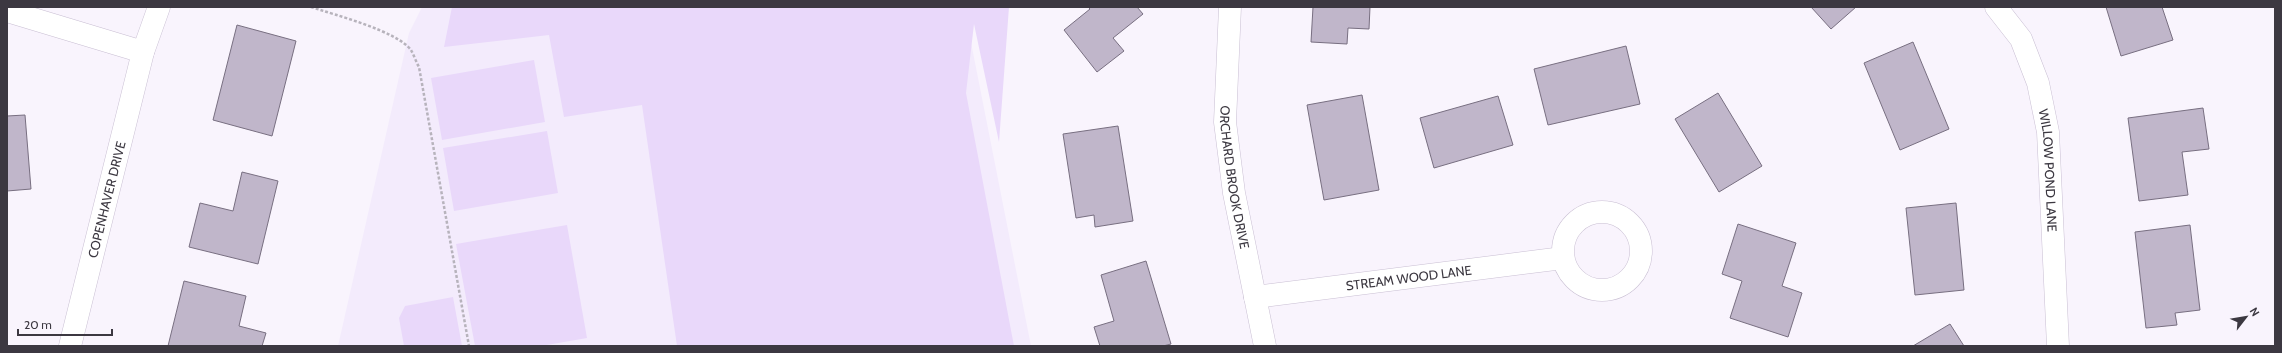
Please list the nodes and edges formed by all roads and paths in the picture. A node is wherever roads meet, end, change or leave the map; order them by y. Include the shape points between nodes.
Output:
1 (159, 7) edge
2 (311, 7) edge
3 (1230, 7) edge
4 (1996, 7) edge
5 (7, 12) edge
6 (143, 52) junction
7 (1563, 258) dead end
8 (1255, 297) junction
9 (70, 346) edge
10 (469, 346) edge
11 (1265, 346) edge
12 (2058, 346) edge

1 - 6 street, COPENHAVER DRIVE
2 - 10 path via 381,31 401,41 411,50 419,67
3 - 8 street, ORCHARD BROOK DRIVE via 1225,122 1234,193
4 - 12 street, WILLOW POND LANE via 2021,39 2038,83 2048,132
5 - 6 street
6 - 9 street, COPENHAVER DRIVE
7 - 8 street, STREAM WOOD LANE
8 - 11 street, ORCHARD BROOK DRIVE

